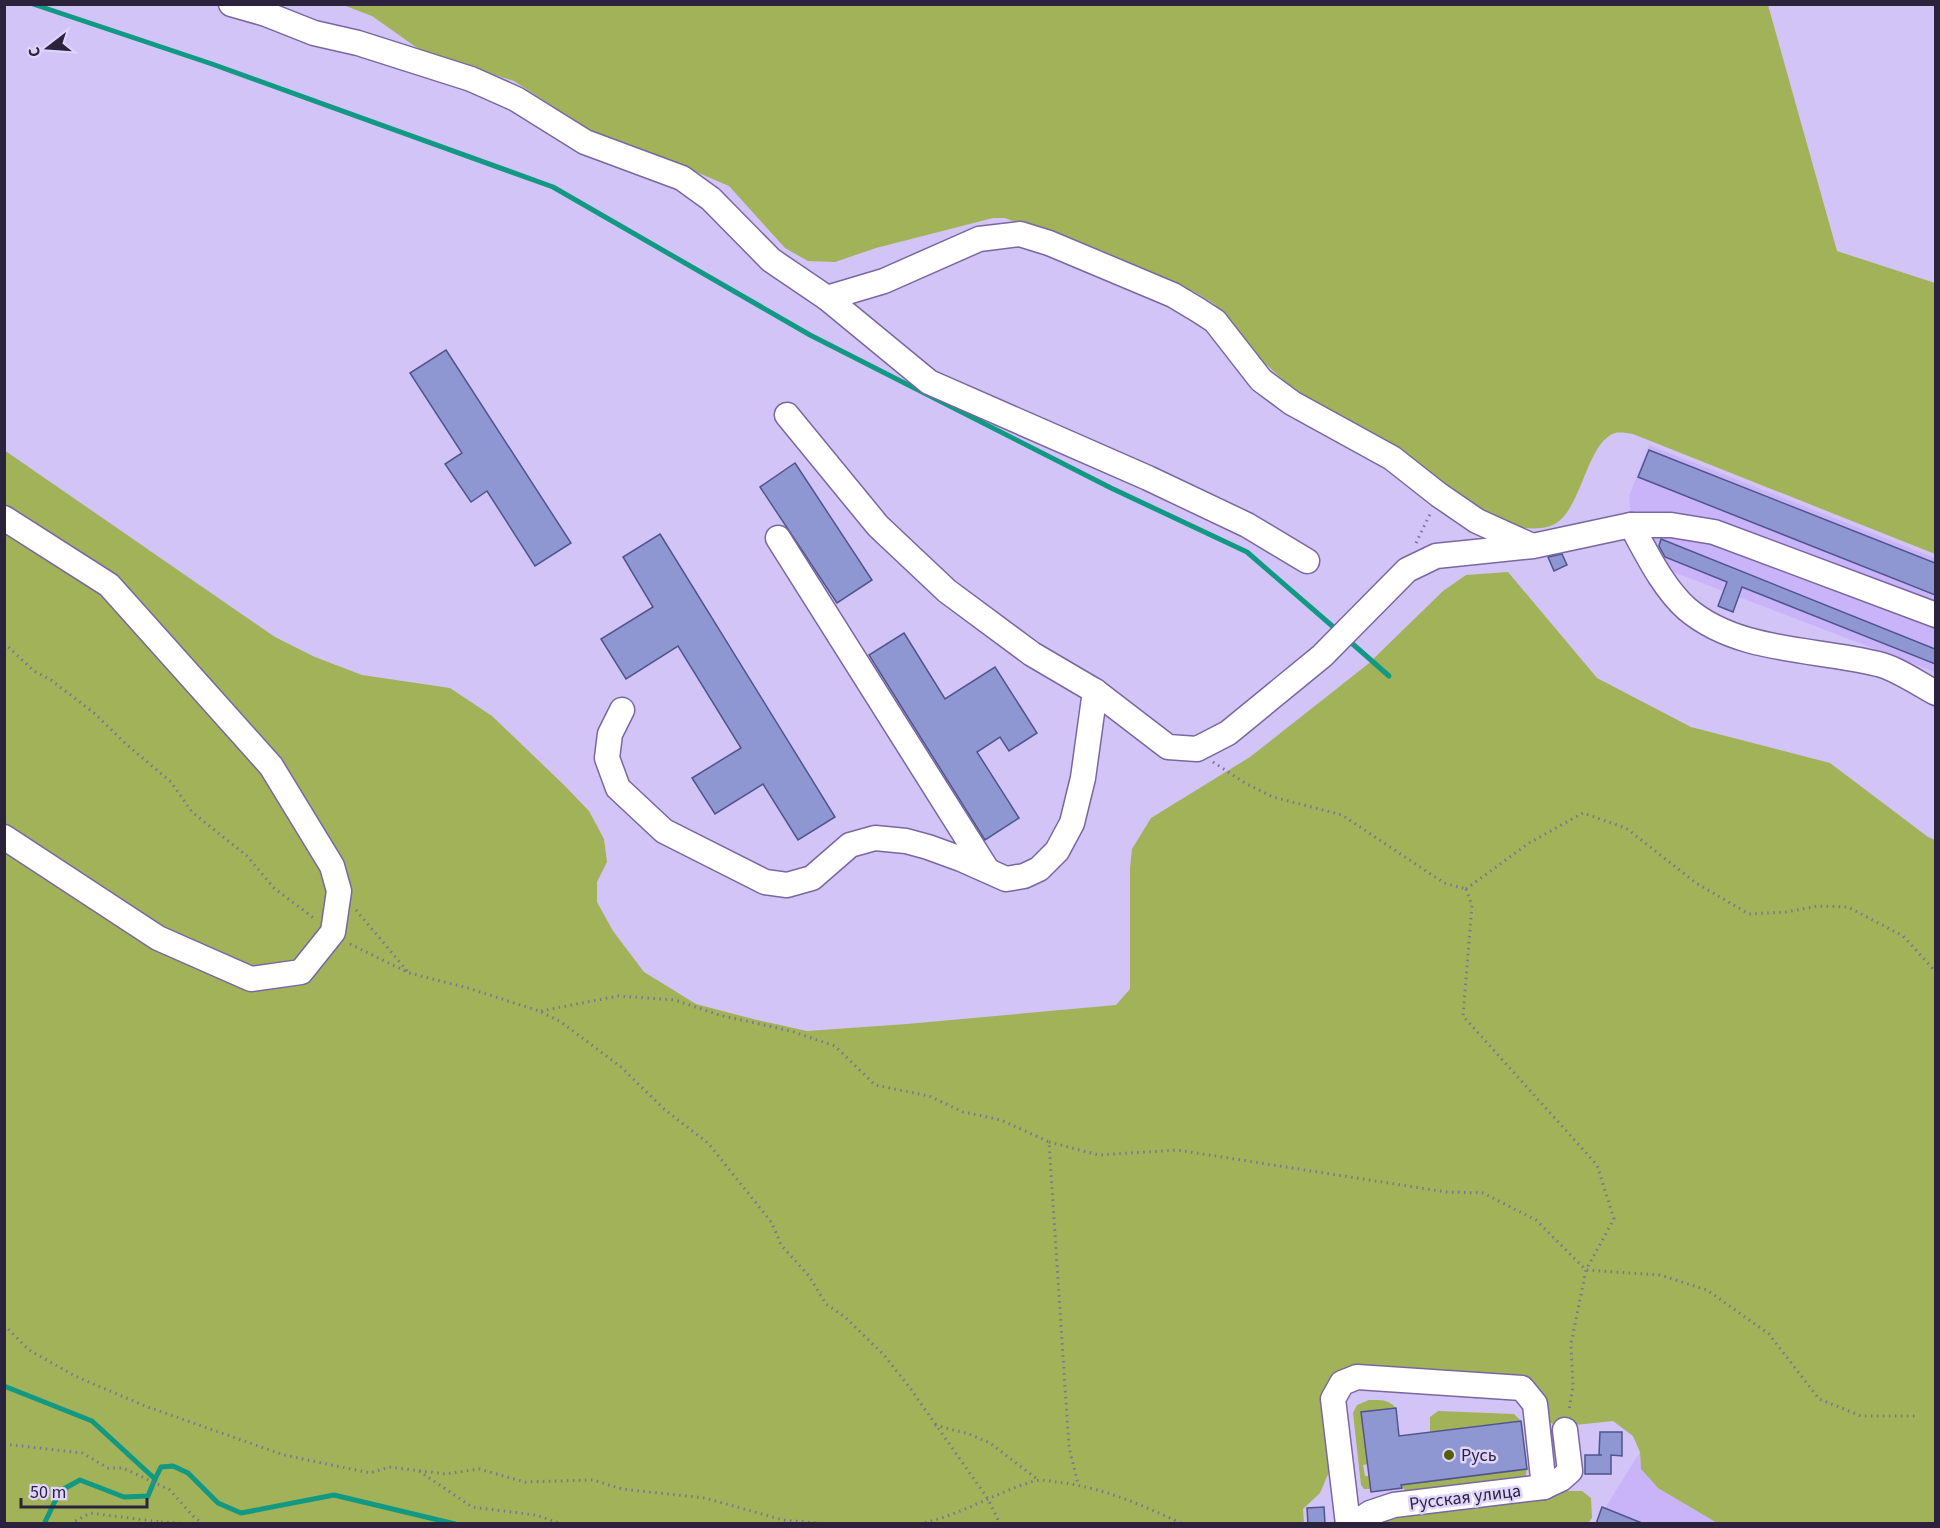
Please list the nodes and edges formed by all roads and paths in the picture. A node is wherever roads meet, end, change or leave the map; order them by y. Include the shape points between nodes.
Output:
1 (231, 4) edge
2 (827, 297) junction
3 (787, 416) dead end
4 (1438, 495) junction
5 (4, 518) edge
6 (1631, 525) junction
7 (778, 538) dead end
8 (1533, 546) junction
9 (1306, 561) dead end
10 (1407, 570) junction
11 (1935, 615) edge
12 (4, 643) edge
13 (1095, 691) junction
14 (1935, 693) edge
15 (622, 710) dead end
16 (1197, 749) junction
17 (4, 837) edge
18 (986, 868) junction
19 (1466, 889) junction
20 (339, 891) junction
21 (333, 932) junction
22 (1935, 972) edge
23 (410, 973) junction
24 (539, 1011) junction
25 (1049, 1142) junction
26 (1586, 1270) junction
27 (4, 1325) edge
28 (1915, 1416) dead end
29 (935, 1425) junction
30 (1565, 1430) joint
31 (4, 1444) edge
32 (419, 1471) junction
33 (1037, 1479) junction
34 (1078, 1484) junction
35 (1544, 1487) junction
36 (988, 1499) junction
37 (159, 1523) edge
38 (70, 1524) edge
39 (192, 1524) edge
40 (203, 1524) edge
41 (561, 1524) edge
42 (827, 1524) edge
43 (919, 1524) edge
44 (1000, 1524) edge
45 (1183, 1524) edge
46 (1348, 1524) edge
47 (1354, 1524) edge

1 - 2 street via 471,79 516,99 585,142 682,178 711,199 771,260
2 - 4 street via 884,281 979,239 1020,234 1049,243 1163,291 1215,321 1261,380 1292,404 1392,459
2 - 9 street via 929,382 1158,482 1247,525
3 - 13 street via 878,526 947,591 1032,654
4 - 8 street via 1477,521
4 - 10 path
5 - 20 street via 109,585 272,766 332,866
6 - 8 street
6 - 11 street via 1671,525 1714,532
6 - 14 street via 1656,571 1686,608 1716,629 1747,640 1881,664
7 - 18 street
8 - 10 street via 1436,556
10 - 16 street via 1322,656 1228,733
12 - 21 path via 33,671 94,712 171,782 192,812 247,856 274,888
13 - 16 street via 1168,747
13 - 18 street via 1083,778 1072,823 1057,851 1039,869 1024,876 1006,879
15 - 18 street via 610,734 607,758 618,788 664,831 765,882 787,885 812,878 850,845 875,838 917,844
16 - 19 path via 1218,766 1273,797 1342,815 1443,883
17 - 21 street via 158,938 251,979 301,972
19 - 22 path via 1528,843 1582,813 1626,828 1696,883 1749,914 1818,906 1848,907 1903,936
19 - 26 path via 1472,905 1463,1016 1597,1165 1614,1219
20 - 21 street
20 - 23 path
21 - 23 path via 358,949
23 - 24 path
24 - 25 path via 618,996 675,1000 835,1046 875,1085 929,1096 963,1112 1001,1120
24 - 29 path via 561,1022 621,1066 664,1109 708,1143 772,1223 782,1245 809,1276 826,1304 846,1317 884,1355
25 - 26 path via 1100,1155 1177,1150 1446,1192 1483,1193 1536,1220
25 - 34 path via 1069,1447
26 - 28 path via 1660,1275 1707,1290 1769,1334 1819,1399 1861,1416
26 - 30 path via 1571,1344 1573,1387
27 - 32 path via 29,1350 75,1376 210,1430 284,1455 370,1473 389,1467
29 - 33 path via 990,1443
29 - 36 path
30 - 35 street via 1570,1471
31 - 40 path via 82,1453 108,1468 123,1468 170,1490
32 - 41 path via 472,1507 537,1515
32 - 42 path via 446,1474 479,1469 525,1482 593,1480 622,1489 705,1498 783,1520
33 - 34 path
33 - 36 path
34 - 45 path via 1136,1502
35 - 46 street via 1536,1404 1522,1388 1357,1377 1342,1383 1334,1399
35 - 47 street, Русская улица via 1394,1505 1370,1513
36 - 43 path via 943,1519
36 - 44 path
37 - 38 path via 90,1513
37 - 39 path

